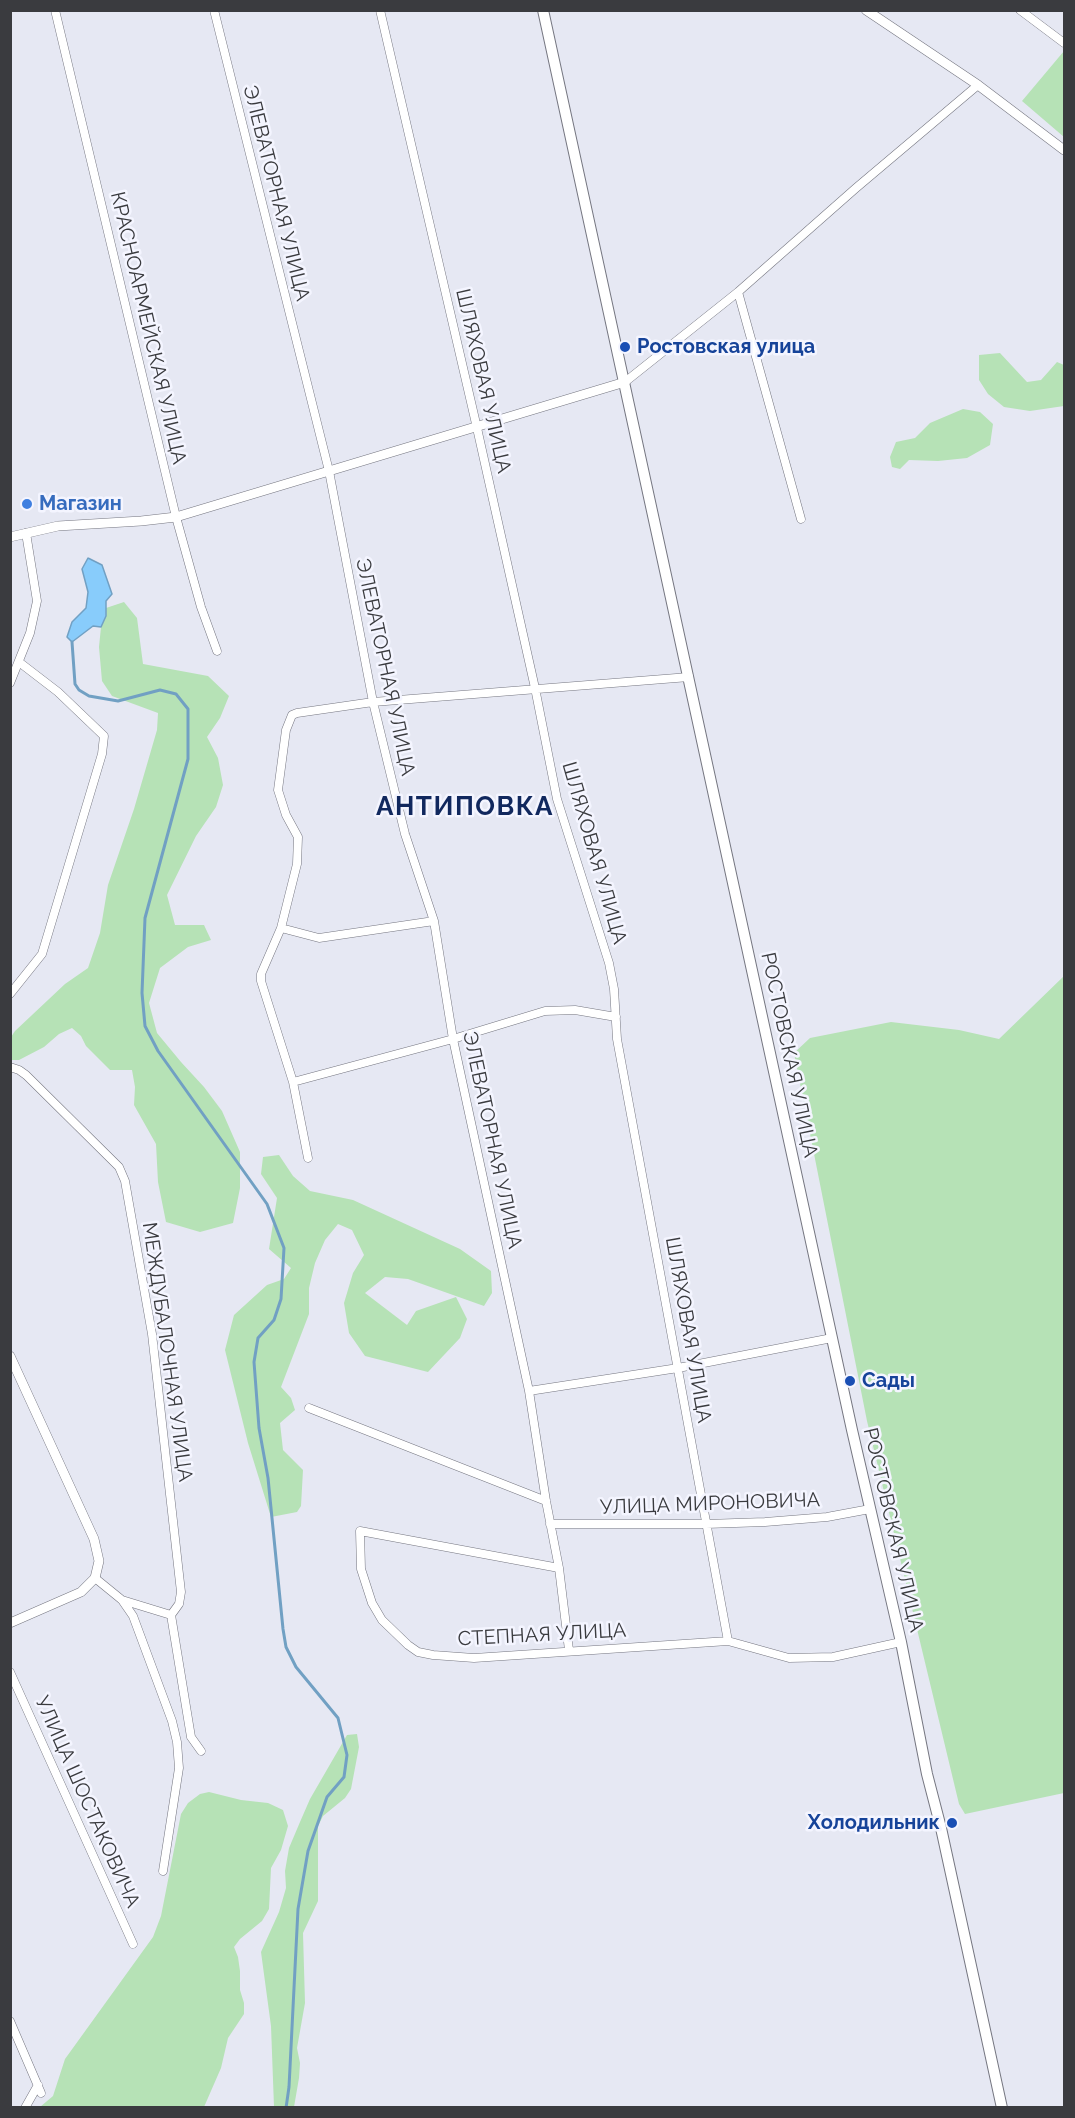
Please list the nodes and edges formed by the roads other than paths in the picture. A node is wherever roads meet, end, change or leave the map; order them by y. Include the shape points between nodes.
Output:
1 (55, 10) edge
2 (214, 10) edge
3 (380, 10) edge
4 (543, 10) edge
5 (866, 10) edge
6 (1020, 10) edge
7 (1065, 43) edge
8 (978, 85) junction
9 (1065, 150) edge
10 (738, 292) junction
11 (625, 382) junction
12 (477, 428) junction
13 (329, 471) junction
14 (176, 517) junction
15 (801, 519) dead end
16 (26, 533) junction
17 (10, 537) edge
18 (217, 651) dead end
19 (19, 662) junction
20 (689, 677) junction
21 (10, 683) edge
22 (535, 688) junction
23 (374, 702) junction
24 (434, 921) junction
25 (281, 928) junction
26 (10, 994) edge
27 (616, 1017) junction
28 (453, 1039) junction
29 (10, 1067) edge
30 (293, 1082) junction
31 (308, 1158) dead end
32 (832, 1338) junction
33 (10, 1356) edge
34 (678, 1368) junction
35 (529, 1391) junction
36 (309, 1408) dead end
37 (546, 1502) junction
38 (870, 1509) junction
39 (550, 1524) junction
40 (706, 1524) junction
41 (559, 1568) junction
42 (95, 1578) junction
43 (122, 1600) junction
44 (171, 1616) junction
45 (10, 1623) edge
46 (728, 1641) junction
47 (901, 1642) junction
48 (570, 1650) junction
49 (10, 1672) edge
50 (201, 1751) dead end
51 (163, 1870) dead end
52 (133, 1944) dead end
53 (10, 2021) edge
54 (25, 2108) edge
55 (1002, 2108) edge

1 - 14 street, КРАСНОАРМЕЙСКАЯ УЛИЦА
2 - 13 street, ЭЛЕВАТОРНАЯ УЛИЦА
3 - 12 street, ШЛЯХОВАЯ УЛИЦА
4 - 11 main road, РОСТОВСКАЯ УЛИЦА
5 - 8 street
6 - 7 street
8 - 9 street
8 - 10 street
10 - 11 street
10 - 15 street
11 - 12 street
11 - 20 main road, РОСТОВСКАЯ УЛИЦА
12 - 13 street
12 - 22 street, ШЛЯХОВАЯ УЛИЦА
13 - 14 street
13 - 23 street, ЭЛЕВАТОРНАЯ УЛИЦА
14 - 16 street via 58,526
14 - 18 street, КРАСНОАРМЕЙСКАЯ УЛИЦА
16 - 17 street
16 - 19 street via 37,601
19 - 21 street
19 - 26 street via 104,736 102,754 42,954
20 - 22 street
20 - 32 main road, РОСТОВСКАЯ УЛИЦА
22 - 23 street
22 - 27 street, ШЛЯХОВАЯ УЛИЦА via 557,799 609,963
23 - 24 street, ЭЛЕВАТОРНАЯ УЛИЦА via 405,834
23 - 25 street via 297,713 288,722 278,790 298,837 297,864
24 - 25 street via 319,938
24 - 28 street, ЭЛЕВАТОРНАЯ УЛИЦА
25 - 30 street via 263,966 261,981
27 - 28 street via 575,1010 545,1011
27 - 34 street, ШЛЯХОВАЯ УЛИЦА
28 - 30 street
28 - 35 street, ЭЛЕВАТОРНАЯ УЛИЦА
29 - 44 street, МЕЖДУБАЛОЧНАЯ УЛИЦА via 26,1075 119,1167 125,1180 152,1334 181,1592
30 - 31 street
32 - 34 street
32 - 38 main road, РОСТОВСКАЯ УЛИЦА
33 - 42 street via 94,1539 99,1561
34 - 35 street
34 - 40 street, ШЛЯХОВАЯ УЛИЦА
35 - 37 street, ЭЛЕВАТОРНАЯ УЛИЦА
36 - 37 street
37 - 39 street, ЭЛЕВАТОРНАЯ УЛИЦА
38 - 40 street, УЛИЦА МИРОНОВИЧА via 827,1517
38 - 47 main road, РОСТОВСКАЯ УЛИЦА
39 - 40 street, УЛИЦА МИРОНОВИЧА
39 - 41 street, ЭЛЕВАТОРНАЯ УЛИЦА
40 - 46 street, ШЛЯХОВАЯ УЛИЦА
41 - 48 street, ЭЛЕВАТОРНАЯ УЛИЦА
41 - 48 street, СТЕПНАЯ УЛИЦА via 360,1531 362,1569 372,1603 382,1620 418,1652 474,1658
42 - 43 street
42 - 45 street via 81,1592
43 - 44 street
43 - 51 street via 137,1626 177,1742 179,1768
44 - 50 street via 191,1737
46 - 47 street, СТЕПНАЯ УЛИЦА via 789,1658 832,1657
46 - 48 street, СТЕПНАЯ УЛИЦА
47 - 55 main road, РОСТОВСКАЯ УЛИЦА
49 - 52 street, УЛИЦА ШОСТАКОВИЧА
53 - 54 street via 39,2089

